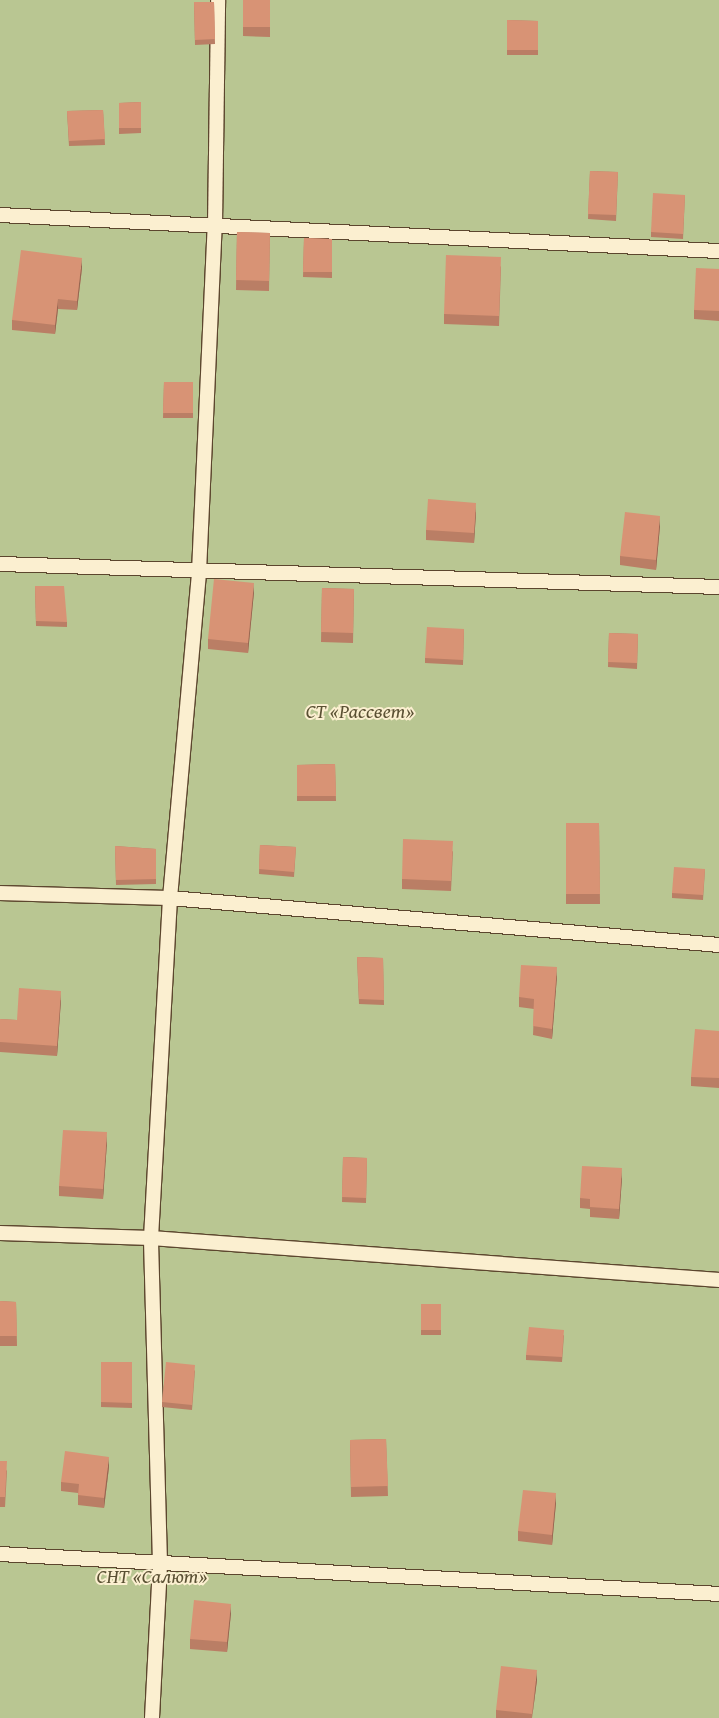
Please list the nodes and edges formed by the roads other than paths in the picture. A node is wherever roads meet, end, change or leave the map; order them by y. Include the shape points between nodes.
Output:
1 (218, 0) edge
2 (0, 215) edge
3 (215, 225) junction
4 (719, 251) edge
5 (0, 564) edge
6 (199, 572) junction
7 (719, 587) edge
8 (0, 893) edge
9 (170, 898) junction
10 (719, 945) edge
11 (0, 1234) edge
12 (151, 1238) junction
13 (719, 1280) edge
14 (0, 1554) edge
15 (160, 1563) junction
16 (719, 1594) edge
17 (152, 1718) edge

1 - 3 lane
2 - 3 lane
3 - 4 lane
3 - 6 lane
5 - 6 lane
6 - 7 lane
6 - 9 lane
8 - 9 lane
9 - 10 lane
9 - 12 lane
11 - 12 lane
12 - 13 lane
12 - 15 lane
14 - 15 lane
15 - 16 lane
15 - 17 lane

